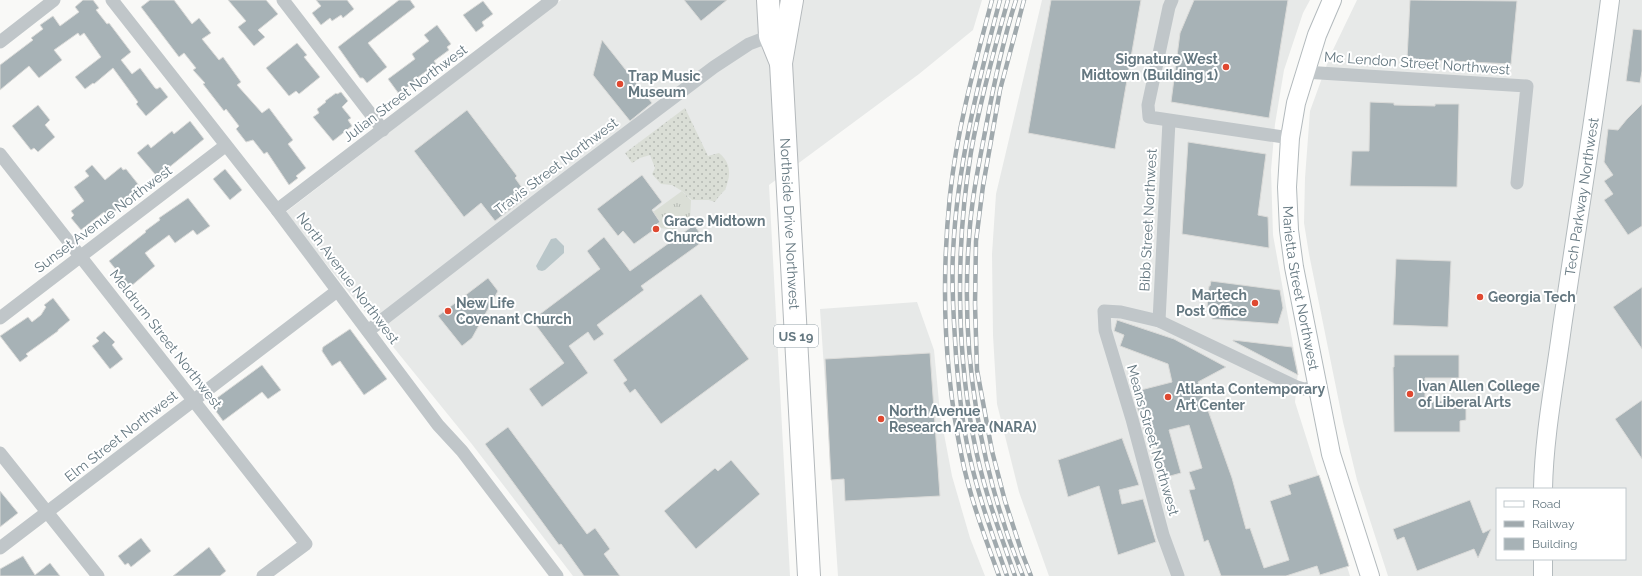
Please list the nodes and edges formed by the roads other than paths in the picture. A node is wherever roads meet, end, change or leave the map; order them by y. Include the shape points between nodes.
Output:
1 (54, 0) edge
2 (112, 0) edge
3 (283, 0) edge
4 (552, 0) edge
5 (768, 0) edge
6 (792, 0) edge
7 (1172, 0) edge
8 (1332, 0) edge
9 (1610, 0) edge
10 (770, 36) junction
11 (0, 42) edge
12 (781, 63) junction
13 (1304, 72) junction
14 (1169, 121) junction
15 (383, 130) junction
16 (1290, 138) junction
17 (225, 146) junction
18 (0, 154) edge
19 (1517, 183) dead end
20 (277, 210) junction
21 (81, 256) junction
22 (337, 291) junction
23 (0, 318) edge
24 (1159, 321) junction
25 (368, 331) junction
26 (1319, 386) junction
27 (194, 400) junction
28 (0, 453) edge
29 (1543, 488) edge
30 (47, 513) junction
31 (0, 548) edge
32 (1543, 560) edge
33 (98, 576) edge
34 (263, 576) edge
35 (557, 576) edge
36 (809, 576) edge
37 (1178, 576) edge
38 (1370, 576) edge
39 (1544, 576) edge

1 - 11 street
2 - 17 street, North Avenue Northwest
3 - 15 street
4 - 15 street, Julian Street Northwest
5 - 10 highway, Northside Drive Northwest / US 19
6 - 12 highway, Northside Drive Northwest / US 19
7 - 14 street via 1148,105 1149,118
8 - 13 main road, Marietta Street Northwest
9 - 29 main road, Tech Parkway Northwest via 1544,456
10 - 12 highway, Northside Drive Northwest / US 19
10 - 25 street, Travis Street Northwest via 751,43 714,67
12 - 36 highway, Northside Drive Northwest / US 19
13 - 16 main road, Marietta Street Northwest
13 - 19 street, Mc Lendon Street Northwest via 1528,86
14 - 16 street
14 - 24 street, Bibb Street Northwest
15 - 20 street, Julian Street Northwest
16 - 26 main road, Marietta Street Northwest via 1288,230
17 - 20 street, North Avenue Northwest
17 - 21 street, Sunset Avenue Northwest
18 - 21 street, Meldrum Street Northwest
20 - 22 street, North Avenue Northwest
21 - 23 street, Sunset Avenue Northwest
21 - 27 street, Meldrum Street Northwest
22 - 25 street, North Avenue Northwest
22 - 27 street, Elm Street Northwest
24 - 26 street via 1297,387 1304,389
24 - 37 street, Means Street Northwest via 1121,312 1104,311 1105,330 1163,535
25 - 35 street, North Avenue Northwest
26 - 38 main road, Marietta Street Northwest via 1331,454
27 - 30 street, Elm Street Northwest
27 - 34 street, Meldrum Street Northwest via 306,544
28 - 30 street
30 - 31 street, Elm Street Northwest
30 - 33 street
32 - 39 main road

